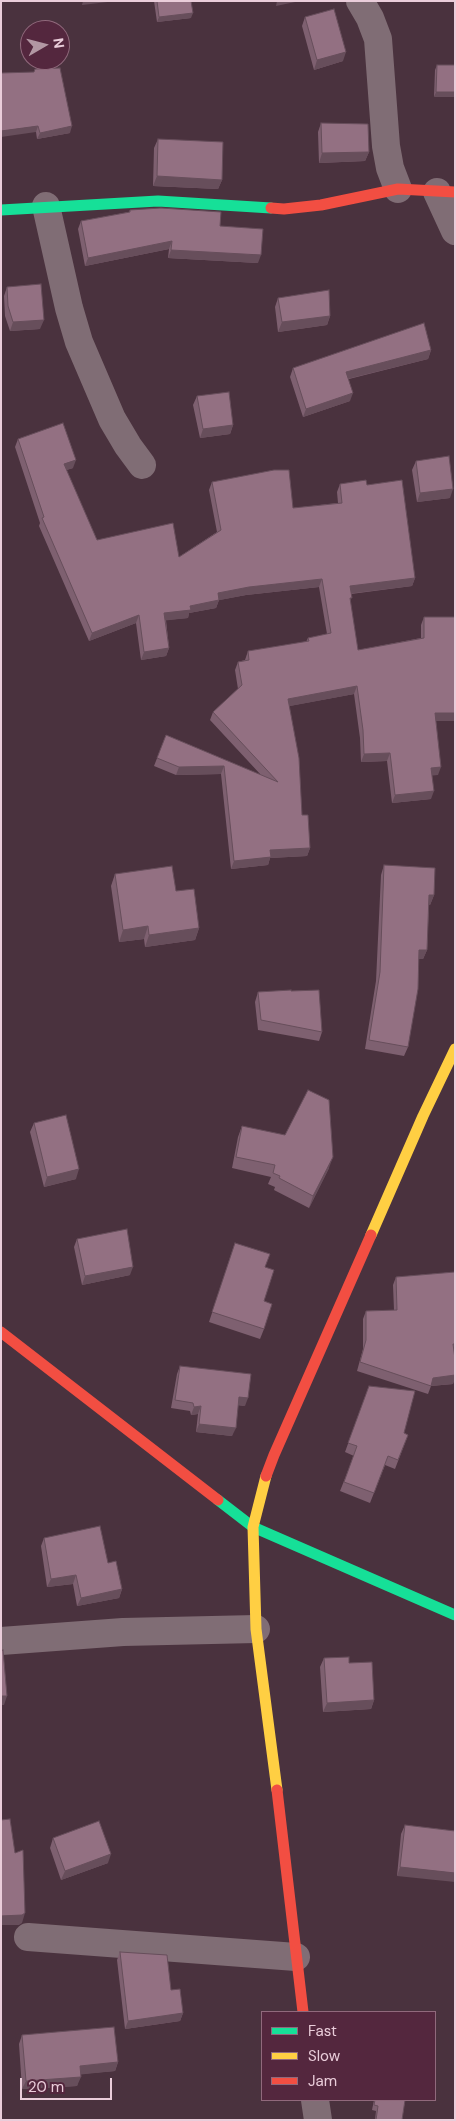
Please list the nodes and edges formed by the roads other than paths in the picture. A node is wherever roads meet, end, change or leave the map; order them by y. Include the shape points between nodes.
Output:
1 (360, 1) edge
2 (398, 189) junction
3 (446, 192) edge
4 (46, 206) junction
5 (1, 210) edge
6 (455, 231) edge
7 (142, 465) dead end
8 (455, 1049) edge
9 (1, 1332) edge
10 (253, 1527) junction
11 (455, 1615) edge
12 (256, 1629) junction
13 (1, 1641) edge
14 (28, 1937) dead end
15 (296, 1957) junction
16 (303, 2011) edge
17 (315, 2101) edge
18 (318, 2120) edge

1 - 2 street via 378,39 386,146
2 - 3 street
2 - 4 street via 284,209 158,201
3 - 6 street
4 - 5 street
4 - 7 street via 79,342 112,419
8 - 10 street via 274,1455
9 - 10 street
10 - 11 street
10 - 12 street
12 - 13 street via 123,1632
12 - 15 street
14 - 15 street
15 - 16 street
17 - 18 street

